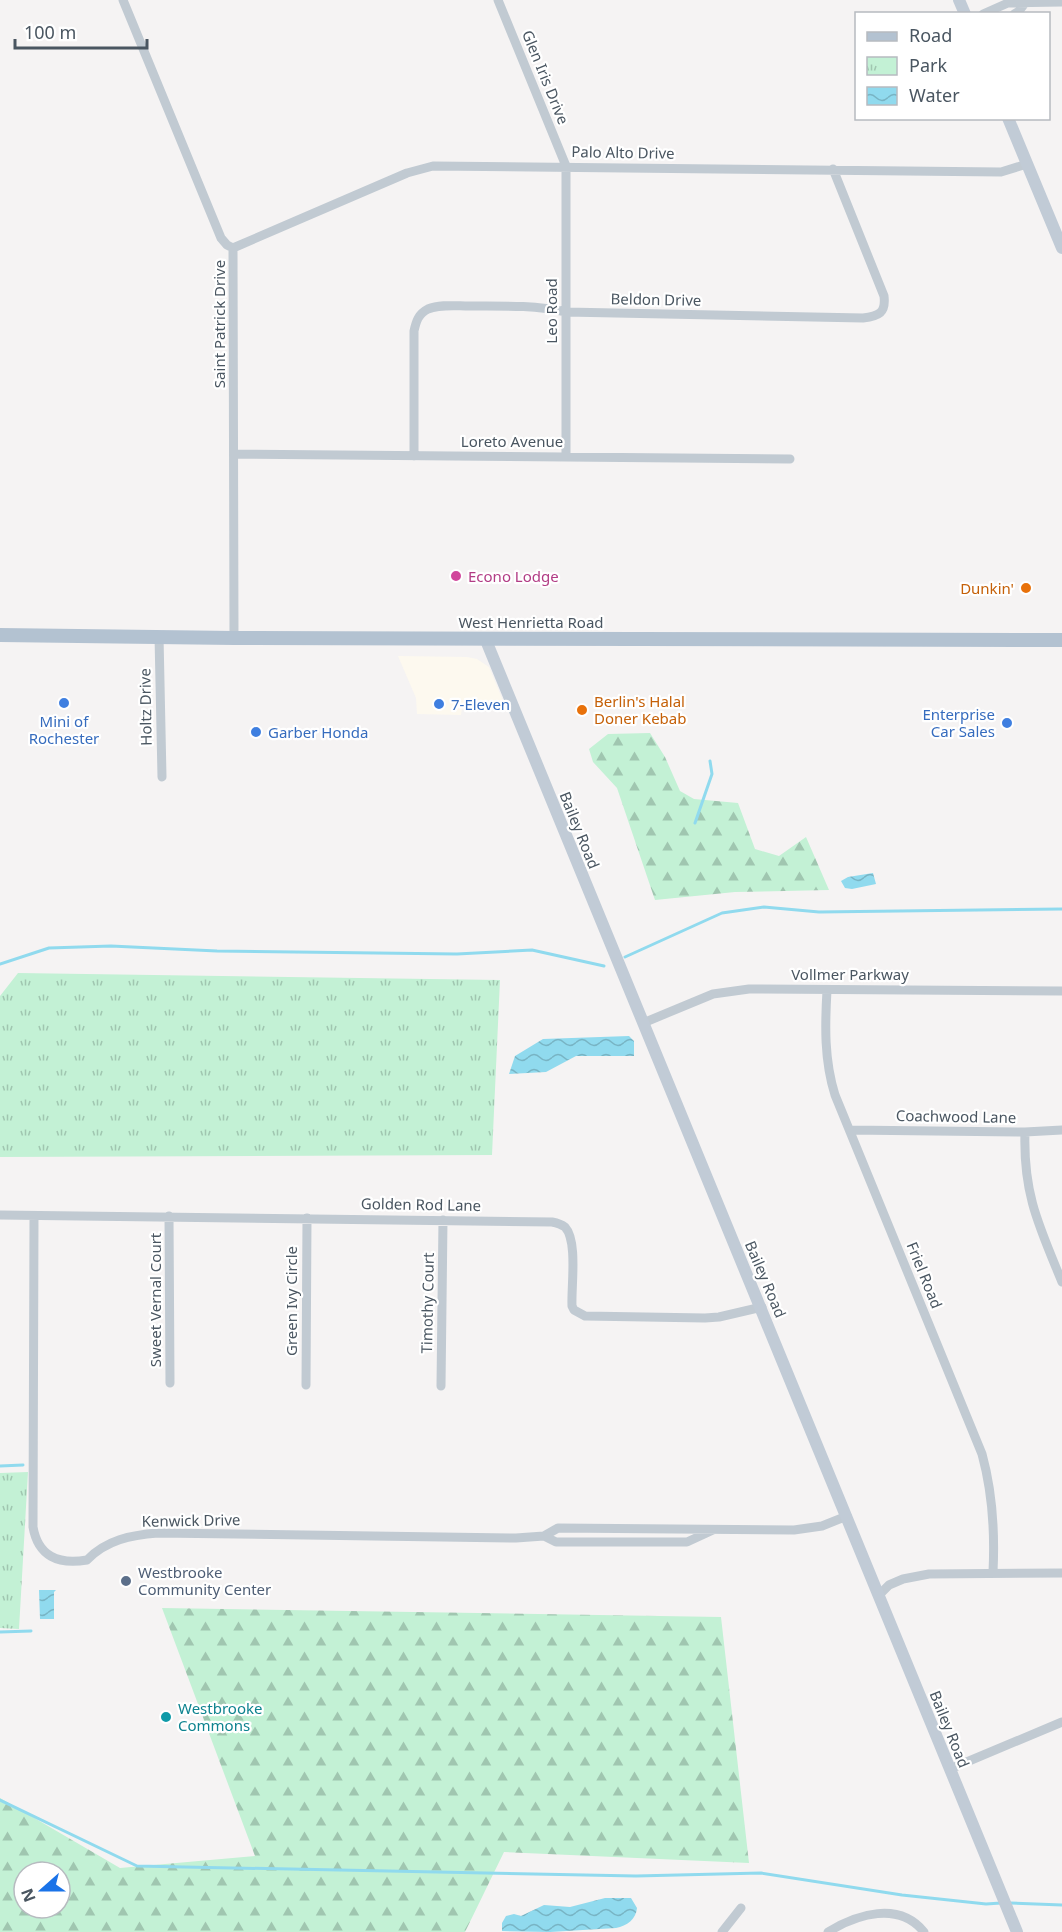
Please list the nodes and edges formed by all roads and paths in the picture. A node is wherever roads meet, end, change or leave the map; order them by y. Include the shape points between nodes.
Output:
1 (123, 0) edge
2 (498, 0) edge
3 (1062, 2) edge
4 (1025, 3) junction
5 (988, 12) edge
6 (1017, 12) edge
7 (1009, 120) edge
8 (1027, 164) junction
9 (566, 166) junction
10 (833, 169) junction
11 (233, 248) junction
12 (1062, 248) edge
13 (566, 312) junction
14 (235, 454) junction
15 (414, 456) junction
16 (566, 456) junction
17 (790, 459) dead end
18 (0, 635) edge
19 (159, 636) junction
20 (234, 638) junction
21 (486, 638) junction
22 (1062, 640) edge
23 (162, 777) dead end
24 (827, 990) junction
25 (1062, 991) edge
26 (644, 1023) junction
27 (849, 1130) junction
28 (1062, 1130) edge
29 (1025, 1132) junction
30 (0, 1215) edge
31 (34, 1216) junction
32 (170, 1216) junction
33 (307, 1218) junction
34 (443, 1220) junction
35 (1062, 1282) edge
36 (762, 1307) junction
37 (170, 1383) dead end
38 (306, 1385) dead end
39 (441, 1386) dead end
40 (847, 1516) junction
41 (993, 1572) junction
42 (1062, 1573) edge
43 (880, 1594) junction
44 (1062, 1722) edge
45 (950, 1768) junction
46 (741, 1908) dead end
47 (722, 1932) edge
48 (828, 1932) edge
49 (924, 1932) edge
50 (1017, 1932) edge

1 - 11 street, Saint Patrick Drive via 221,238
2 - 9 street, Glen Iris Drive
3 - 4 street
4 - 5 street via 1008,3
4 - 6 street
7 - 8 street
8 - 10 street, Palo Alto Drive via 1000,171
8 - 12 street
9 - 10 street, Palo Alto Drive
9 - 11 street, Palo Alto Drive via 421,168
9 - 13 street, Leo Road
10 - 13 street, Beldon Drive via 884,296 880,314 863,318
11 - 14 street, Saint Patrick Drive
13 - 15 street, Beldon Drive via 548,308 445,306 423,312 414,332
13 - 16 street, Leo Road
14 - 15 street, Loreto Avenue
14 - 20 street, Saint Patrick Drive
15 - 16 street, Loreto Avenue
16 - 17 street, Loreto Avenue
18 - 19 main road, West Henrietta Road
19 - 20 main road, West Henrietta Road
19 - 23 street, Holtz Drive
20 - 21 main road, West Henrietta Road
21 - 22 main road, West Henrietta Road
21 - 26 street, Bailey Road
24 - 25 street, Vollmer Parkway
24 - 26 street, Vollmer Parkway via 729,991 689,1002
24 - 27 street, Friel Road via 827,1064
26 - 36 street, Bailey Road
27 - 29 street, Coachwood Lane
27 - 41 street, Friel Road via 982,1454 991,1492
28 - 29 street, Coachwood Lane
29 - 35 street via 1028,1190
30 - 31 street, Golden Rod Lane
31 - 32 street, Golden Rod Lane
31 - 40 street, Kenwick Drive via 33,1527 38,1545 51,1557 87,1560 108,1544 158,1533 516,1538 544,1536 558,1528 808,1530
32 - 33 street, Golden Rod Lane
32 - 37 street, Sweet Vernal Court
33 - 34 street, Golden Rod Lane
33 - 38 street, Green Ivy Circle
34 - 36 street, Golden Rod Lane via 545,1221 564,1226 572,1243 572,1306 585,1316 705,1318
34 - 39 street, Timothy Court
36 - 40 street, Bailey Road
40 - 43 street, Bailey Road
41 - 42 street
41 - 43 street via 917,1575 889,1585
43 - 45 street, Bailey Road
44 - 45 street
45 - 50 street, Bailey Road
46 - 47 street
48 - 49 street via 867,1914 908,1917

